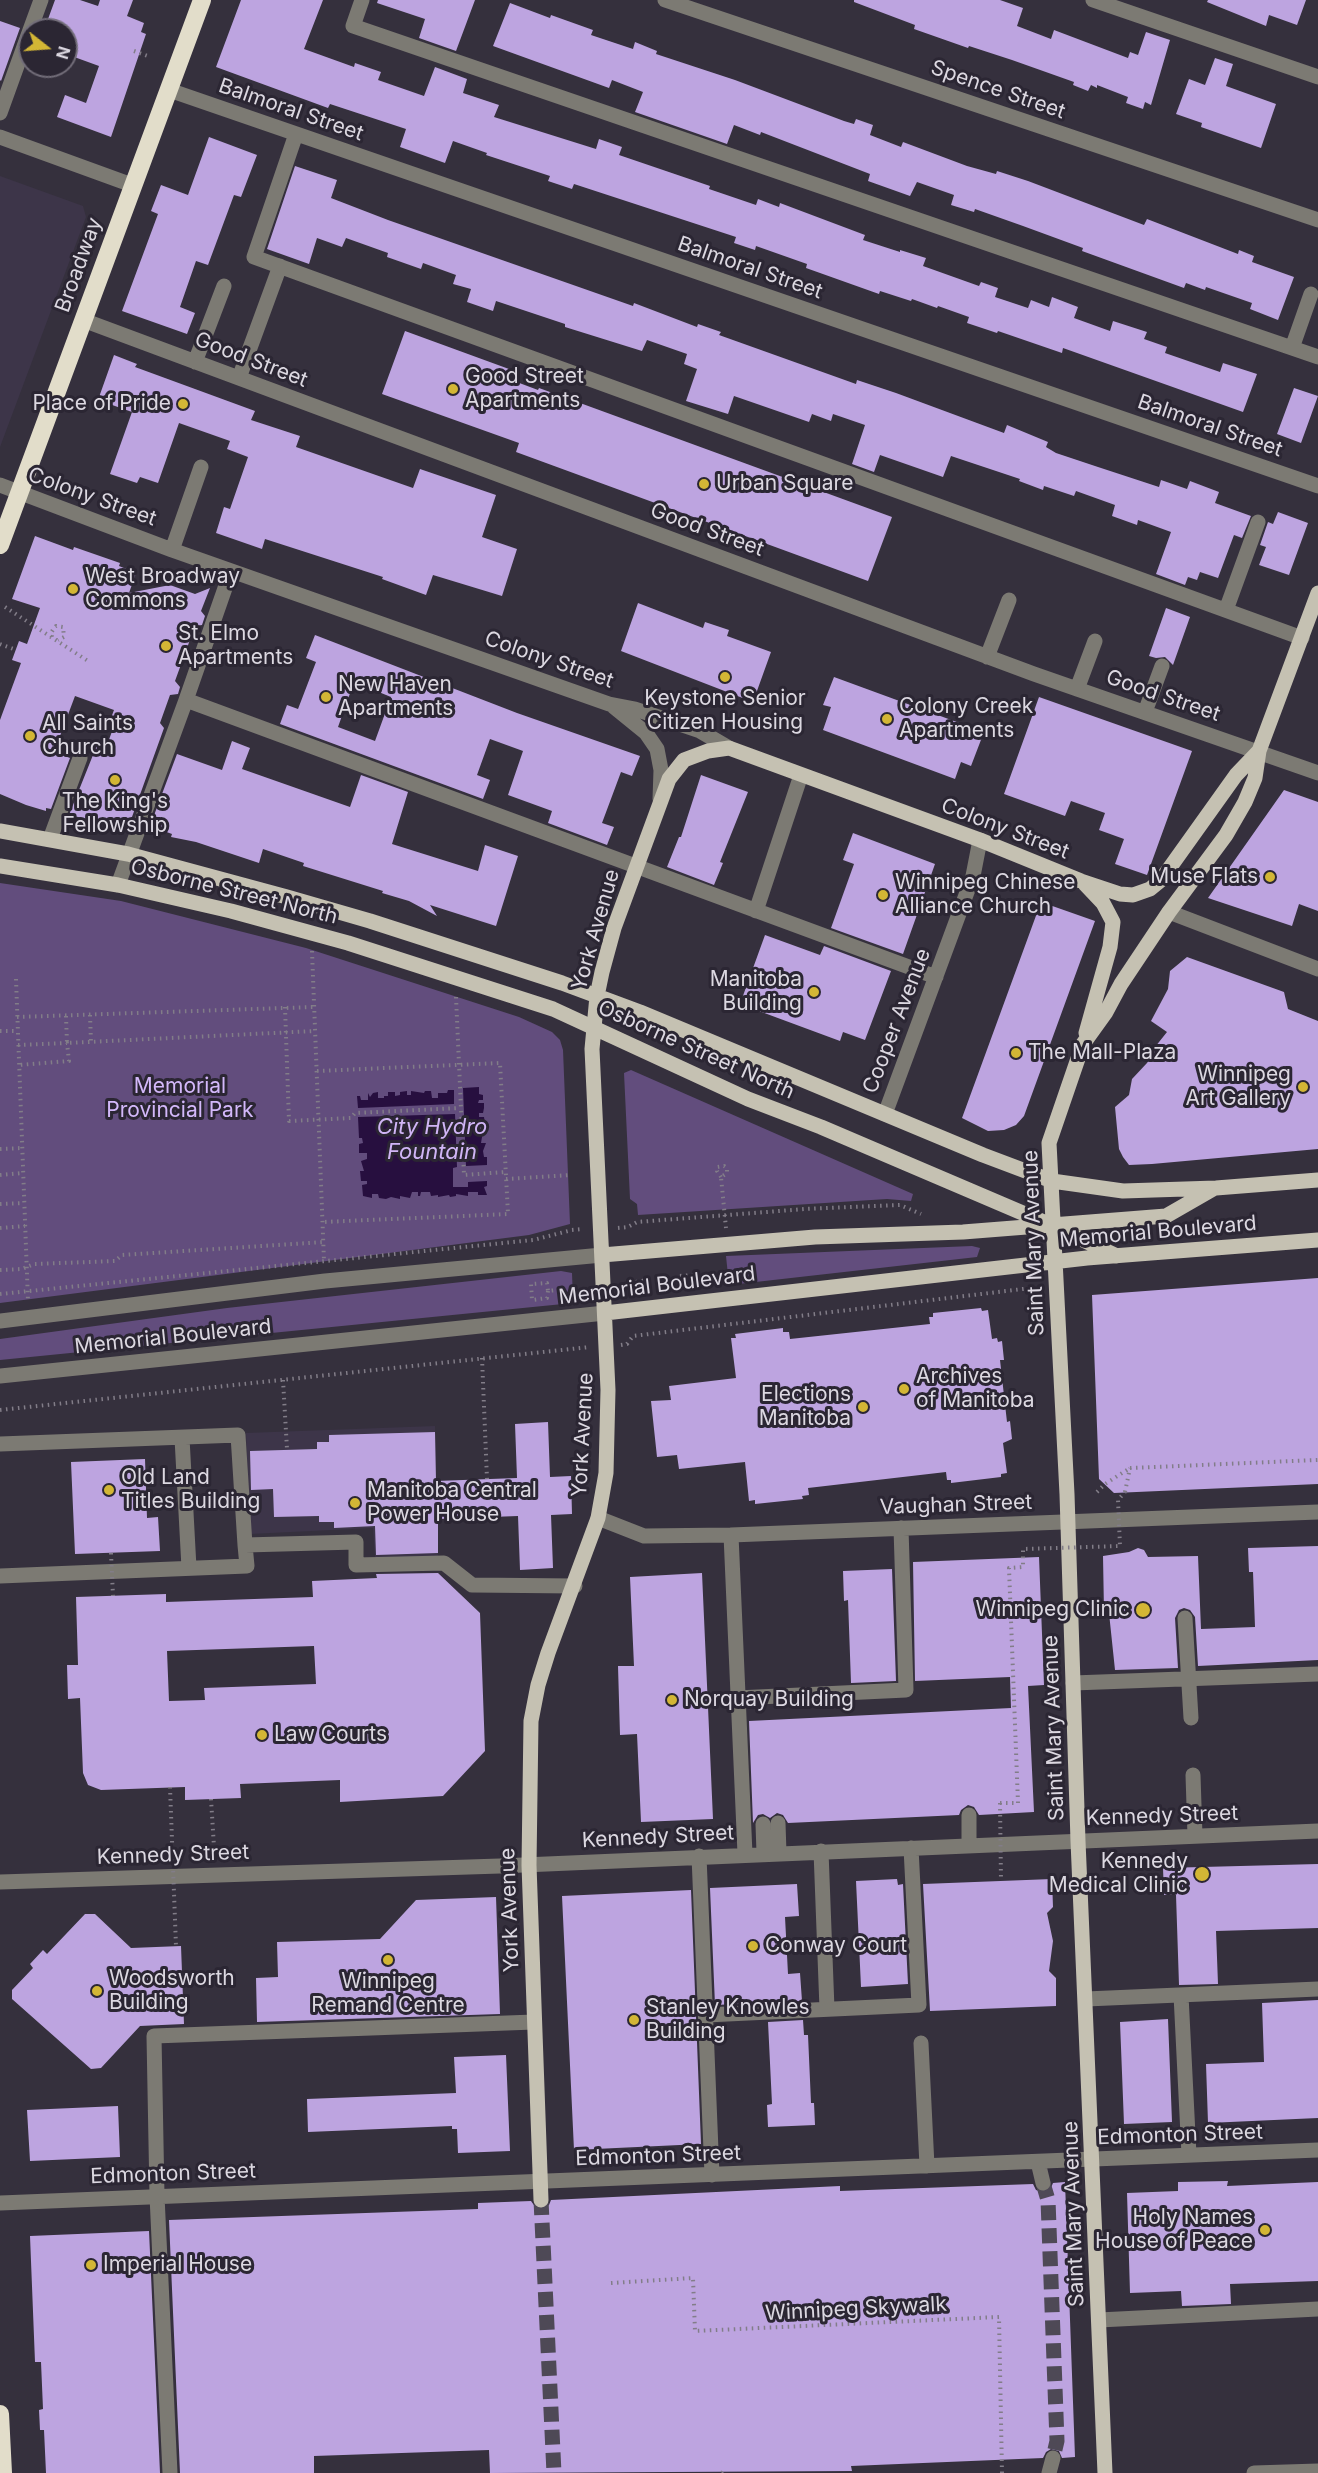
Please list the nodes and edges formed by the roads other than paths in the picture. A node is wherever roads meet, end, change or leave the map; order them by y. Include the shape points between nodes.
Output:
1 (41, 0) edge
2 (202, 0) edge
3 (362, 0) edge
4 (665, 0) edge
5 (1093, 0) edge
6 (34, 18) edge
7 (18, 63) edge
8 (1318, 77) edge
9 (169, 90) junction
10 (0, 113) edge
11 (296, 134) junction
12 (0, 137) edge
13 (132, 185) junction
14 (1318, 220) edge
15 (280, 266) junction
16 (224, 286) dead end
17 (1311, 294) dead end
18 (83, 320) junction
19 (1292, 348) junction
20 (1318, 357) edge
21 (195, 362) junction
22 (238, 378) junction
23 (201, 467) dead end
24 (0, 485) edge
25 (1318, 486) edge
26 (20, 493) junction
27 (1258, 522) dead end
28 (0, 545) edge
29 (172, 550) junction
30 (231, 571) junction
31 (1318, 593) edge
32 (1009, 600) dead end
33 (1226, 610) junction
34 (1302, 638) junction
35 (1095, 641) dead end
36 (987, 657) junction
37 (1162, 666) dead end
38 (1077, 689) junction
39 (186, 700) junction
40 (609, 704) junction
41 (1145, 712) junction
42 (729, 748) junction
43 (1259, 751) junction
44 (80, 758) dead end
45 (1318, 773) edge
46 (801, 775) junction
47 (660, 803) junction
48 (0, 831) edge
49 (50, 839) junction
50 (980, 840) junction
51 (128, 854) junction
52 (0, 866) edge
53 (636, 867) junction
54 (1081, 881) junction
55 (118, 885) junction
56 (1133, 896) joint
57 (756, 911) junction
58 (1169, 912) junction
59 (1318, 969) edge
60 (936, 977) junction
61 (597, 996) junction
62 (593, 1028) junction
63 (1083, 1044) junction
64 (885, 1114) junction
65 (1318, 1180) edge
66 (1052, 1181) junction
67 (1216, 1188) junction
68 (1053, 1226) junction
69 (1318, 1240) edge
70 (602, 1255) junction
71 (1117, 1256) junction
72 (1055, 1261) junction
73 (605, 1313) junction
74 (0, 1321) edge
75 (0, 1377) edge
76 (182, 1437) junction
77 (0, 1444) edge
78 (1318, 1512) edge
79 (598, 1518) junction
80 (1068, 1522) junction
81 (900, 1528) junction
82 (731, 1535) junction
83 (246, 1545) junction
84 (189, 1568) junction
85 (0, 1576) edge
86 (574, 1586) junction
87 (1185, 1618) dead end
88 (1318, 1674) edge
89 (1188, 1679) junction
90 (1073, 1683) junction
91 (737, 1698) junction
92 (1191, 1718) dead end
93 (1193, 1775) dead end
94 (969, 1815) dead end
95 (770, 1823) dead end
96 (1318, 1831) edge
97 (1195, 1836) junction
98 (1078, 1841) junction
99 (969, 1845) junction
100 (911, 1848) junction
101 (821, 1851) junction
102 (771, 1853) junction
103 (745, 1854) junction
104 (699, 1856) junction
105 (529, 1865) junction
106 (0, 1882) edge
107 (1318, 1989) edge
108 (1181, 1995) junction
109 (1086, 1999) junction
110 (827, 2009) junction
111 (706, 2015) junction
112 (534, 2022) junction
113 (921, 2043) dead end
114 (1318, 2150) edge
115 (1189, 2155) junction
116 (1093, 2160) junction
117 (1038, 2162) junction
118 (927, 2166) junction
119 (712, 2175) junction
120 (540, 2182) junction
121 (1043, 2183) tunnel mouth
122 (157, 2196) junction
123 (541, 2200) tunnel mouth
124 (0, 2203) edge
125 (1318, 2309) edge
126 (1099, 2320) junction
127 (0, 2414) edge
128 (1318, 2471) edge
129 (3, 2473) edge
130 (170, 2473) edge
131 (1105, 2473) edge
132 (1254, 2473) edge
133 (1265, 2473) edge

1 - 6 street
2 - 9 highway, Broadway
3 - 19 street via 352,26
4 - 14 street, Spence Street
5 - 8 street
7 - 10 street
9 - 11 street, Balmoral Street
9 - 13 highway, Broadway
11 - 15 street via 254,257
11 - 25 street, Balmoral Street
12 - 13 street
13 - 18 highway, Broadway
15 - 22 street
15 - 33 street
16 - 21 street
17 - 19 street
18 - 21 street, Good Street
18 - 26 highway, Broadway
19 - 20 street
21 - 22 street, Good Street
22 - 36 street, Good Street
23 - 29 street
24 - 26 street, Colony Street
26 - 28 highway, Broadway
26 - 29 street, Colony Street
27 - 33 street
29 - 30 street, Colony Street
30 - 39 street
30 - 40 street, Colony Street
31 - 34 main road, Saint Mary Avenue
32 - 36 street
33 - 34 street
34 - 43 main road, Saint Mary Avenue
35 - 38 street
36 - 38 street, Good Street
37 - 41 street
38 - 41 street, Good Street
39 - 51 street
39 - 53 street
40 - 42 street, Colony Street via 700,731
40 - 47 street via 646,733 657,749
41 - 43 street, Good Street
42 - 46 main road, Colony Street
42 - 47 main road, York Avenue via 684,760 669,779
43 - 45 street, Good Street
43 - 56 main road, Saint Mary Avenue via 1231,782 1161,880 1150,890
43 - 58 main road, Saint Mary Avenue via 1255,778 1245,802 1226,835
44 - 49 street
46 - 50 main road, Colony Street
46 - 57 street
47 - 53 main road, York Avenue
48 - 49 main road, Osborne Street North
49 - 51 main road, Osborne Street North
50 - 54 main road, Colony Street
50 - 60 street, Cooper Avenue via 974,873
51 - 55 street
51 - 61 main road, Osborne Street North via 360,918
52 - 55 main road, Osborne Street North
53 - 57 street
53 - 61 main road, York Avenue via 614,928
54 - 56 main road, Colony Street
54 - 63 main road, Colony Street via 1103,903 1113,922
55 - 62 main road, Osborne Street North via 231,910 348,943 553,1009
57 - 60 street
58 - 59 street
58 - 63 main road, Saint Mary Avenue
60 - 64 street, Cooper Avenue
61 - 62 main road, York Avenue
61 - 64 main road, Osborne Street North
62 - 68 main road, Osborne Street North via 748,1099
62 - 70 main road, York Avenue
63 - 66 main road, Saint Mary Avenue via 1049,1143
64 - 66 main road, Osborne Street North
65 - 67 main road, Memorial Boulevard
66 - 67 main road, Memorial Boulevard via 1123,1191
66 - 68 main road, Saint Mary Avenue
67 - 68 main road, Memorial Boulevard via 1166,1216
68 - 70 main road, Memorial Boulevard via 727,1243
68 - 71 main road, Osborne Street North
68 - 72 main road, Saint Mary Avenue
69 - 71 main road, Memorial Boulevard
70 - 73 main road, York Avenue
70 - 74 street, Memorial Boulevard via 325,1281
71 - 72 main road, Memorial Boulevard
72 - 73 main road, Memorial Boulevard
72 - 80 main road, Saint Mary Avenue
73 - 75 street, Memorial Boulevard
73 - 79 main road, York Avenue via 608,1450
76 - 77 street
76 - 83 street via 237,1435
76 - 84 street
78 - 80 street, Vaughan Street
79 - 82 street, Vaughan Street via 644,1536
79 - 86 main road, York Avenue
80 - 81 street, Vaughan Street
80 - 90 main road, Saint Mary Avenue
81 - 82 street, Vaughan Street
81 - 91 street via 906,1690
82 - 91 street
83 - 84 street via 247,1566
83 - 86 street via 356,1542 356,1564 444,1563 472,1585
84 - 85 street
86 - 105 main road, York Avenue via 548,1653 533,1707
87 - 89 street
88 - 89 street
89 - 90 street
89 - 92 street
90 - 98 main road, Saint Mary Avenue
91 - 103 street
93 - 97 street
94 - 99 street
95 - 102 street
96 - 97 street, Kennedy Street
97 - 98 street, Kennedy Street
98 - 99 street, Kennedy Street
98 - 109 main road, Saint Mary Avenue
99 - 100 street, Kennedy Street
100 - 101 street, Kennedy Street
100 - 110 street via 919,2005
101 - 102 street, Kennedy Street
101 - 110 street
102 - 103 street, Kennedy Street
103 - 104 street, Kennedy Street
104 - 105 street, Kennedy Street
104 - 111 street
105 - 106 street, Kennedy Street
105 - 112 main road, York Avenue
107 - 108 street
108 - 109 street
108 - 115 street
109 - 116 main road, Saint Mary Avenue
110 - 111 street
111 - 119 street
112 - 120 main road, York Avenue
112 - 122 street via 154,2036
113 - 118 street
114 - 115 street, Edmonton Street
115 - 116 street, Edmonton Street
116 - 117 street, Edmonton Street
116 - 126 main road, Saint Mary Avenue
117 - 118 street, Edmonton Street
117 - 121 street
118 - 119 street, Edmonton Street
119 - 120 street, Edmonton Street
120 - 122 street, Edmonton Street
120 - 123 main road, York Avenue
122 - 124 street, Edmonton Street
122 - 130 street
125 - 126 street
126 - 131 main road, Saint Mary Avenue
127 - 129 highway
128 - 133 street
132 - 133 street

